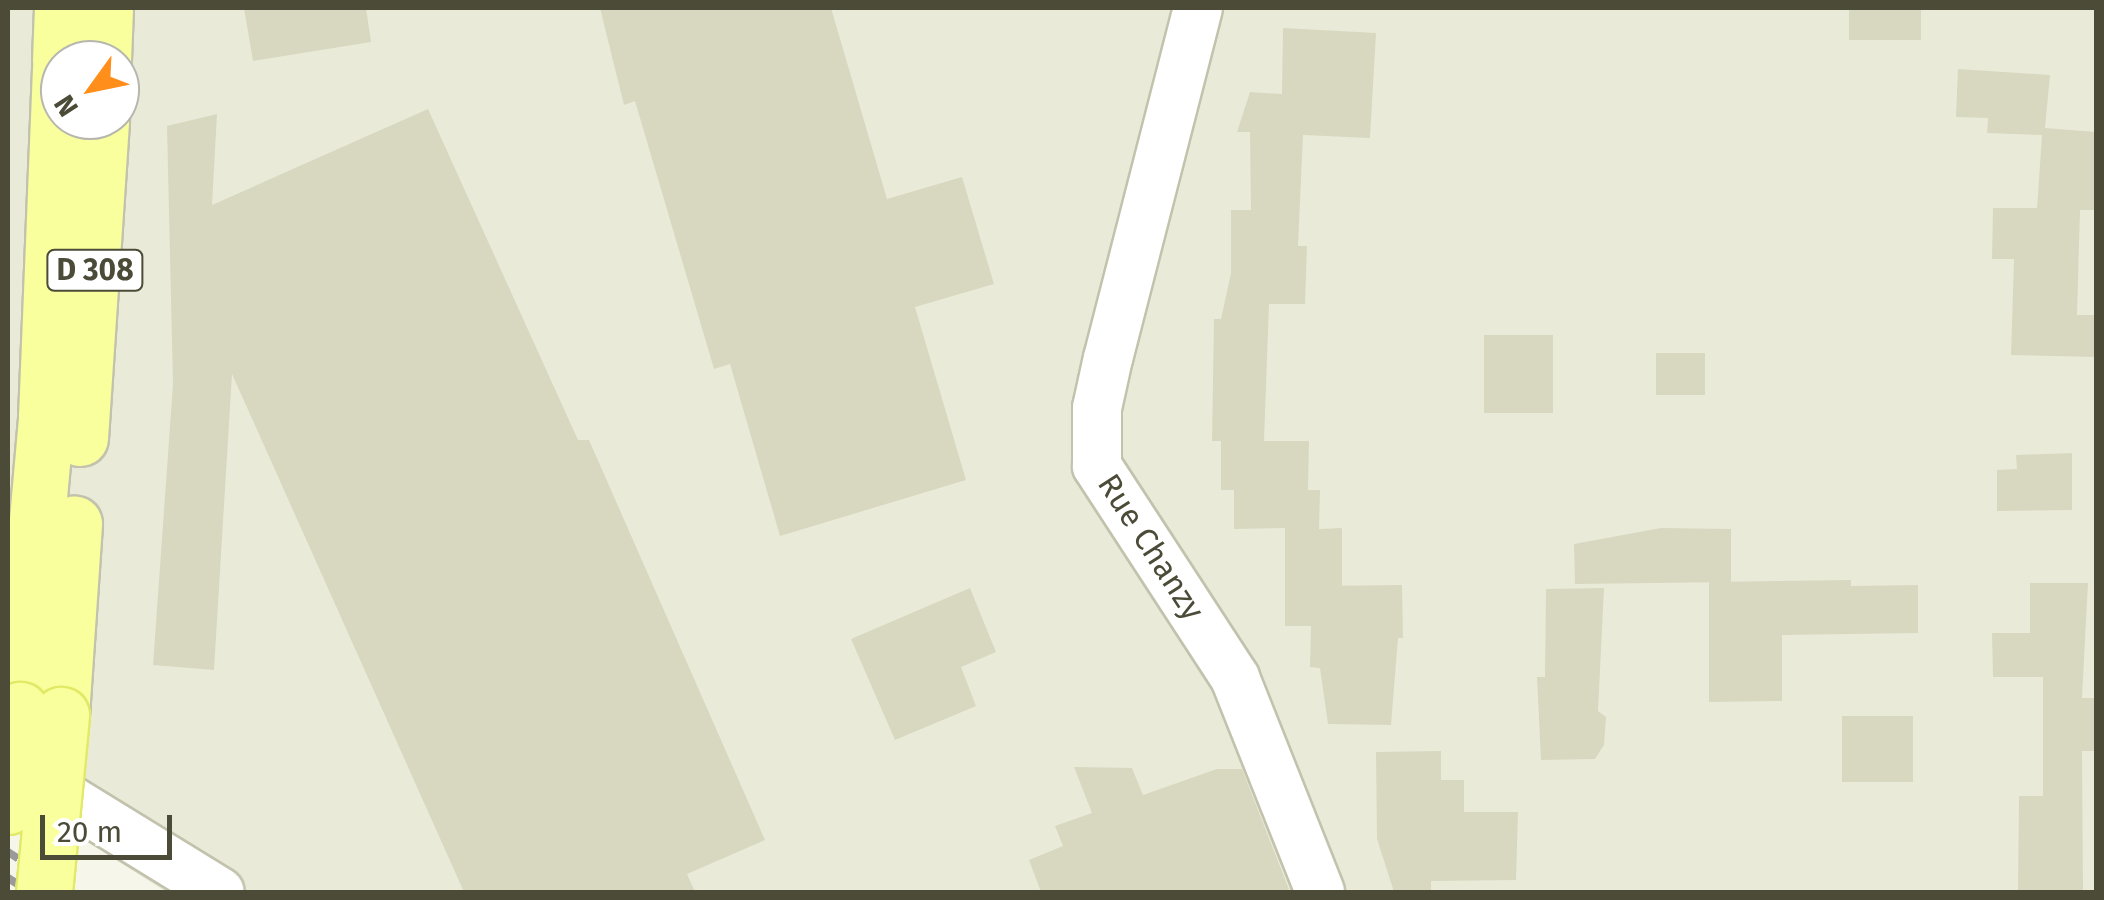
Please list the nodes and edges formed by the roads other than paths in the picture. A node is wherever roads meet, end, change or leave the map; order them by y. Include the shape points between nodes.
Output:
1 (62, 8) edge
2 (105, 8) edge
3 (1198, 8) edge
4 (61, 40) edge
5 (104, 40) edge
6 (57, 140) edge
7 (100, 140) edge
8 (29, 729) edge
9 (8, 806) edge
10 (44, 892) edge
11 (220, 892) edge
12 (1320, 892) edge

1 - 4 main road
2 - 5 main road
3 - 12 street, Rue Chanzy via 1108,358 1097,408 1097,466 1235,678
6 - 8 main road, D 308
7 - 8 main road, D 308 via 82,419
8 - 9 main road, D 308, bridge
8 - 10 main road, D 308, bridge
8 - 11 street

